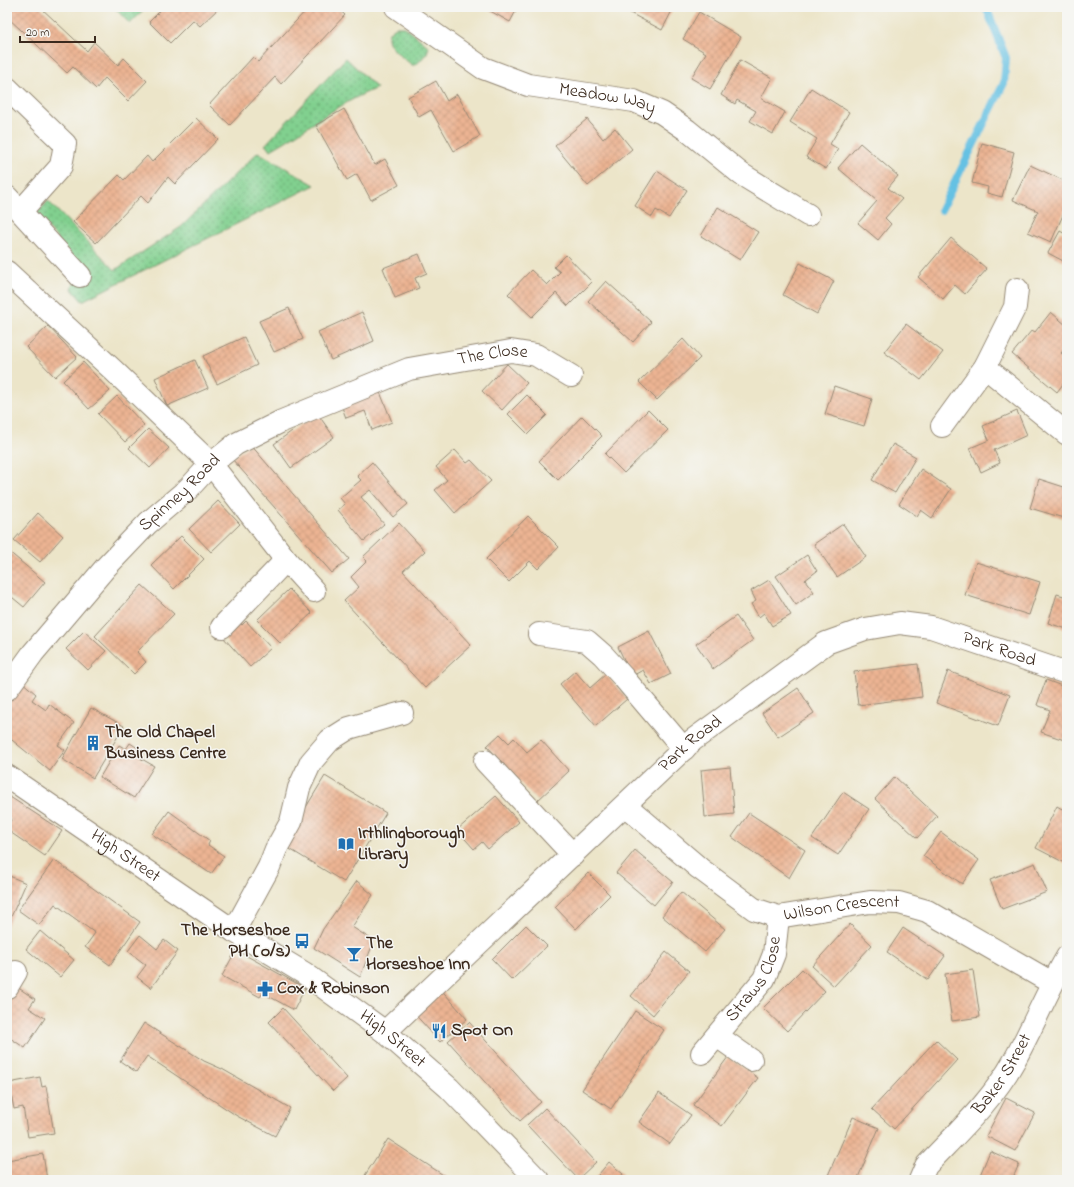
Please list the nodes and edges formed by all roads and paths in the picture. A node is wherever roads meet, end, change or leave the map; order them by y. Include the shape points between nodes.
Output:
1 (396, 7) edge
2 (7, 88) edge
3 (14, 204) edge
4 (808, 215) dead end
5 (7, 272) edge
6 (80, 276) dead end
7 (1017, 289) dead end
8 (985, 367) junction
9 (409, 369) joint
10 (571, 376) dead end
11 (942, 426) dead end
12 (1067, 434) edge
13 (211, 464) junction
14 (286, 560) junction
15 (314, 591) dead end
16 (222, 627) dead end
17 (539, 634) dead end
18 (1067, 673) edge
19 (7, 689) edge
20 (402, 713) dead end
21 (684, 749) junction
22 (485, 761) dead end
23 (7, 776) edge
24 (626, 806) junction
25 (573, 855) junction
26 (778, 917) junction
27 (234, 931) junction
28 (1067, 957) edge
29 (1052, 983) junction
30 (385, 1032) junction
31 (717, 1036) junction
32 (702, 1053) dead end
33 (751, 1060) dead end
34 (538, 1180) edge
35 (920, 1180) edge

1 - 4 street, Meadow Way via 483,68 528,85 634,101 662,113 741,174
2 - 3 street via 65,144 61,166
3 - 6 street
5 - 13 street
7 - 8 street via 1015,307
8 - 11 street
8 - 12 street
9 - 10 street, The Close via 511,351 536,355
9 - 13 street, Spinney Road via 282,421 236,444
13 - 14 street
13 - 19 street, Spinney Road via 106,567 38,647
14 - 15 street
14 - 16 street
17 - 21 street via 587,641 623,677
18 - 21 street, Park Road via 931,627 900,624 864,629 826,643
20 - 27 street via 349,728 330,740 311,762 299,788 292,822
21 - 24 street, Park Road
22 - 25 street
23 - 27 street, High Street
24 - 25 street, Park Road
24 - 26 street, Wilson Crescent via 699,868 754,909
25 - 30 street, Park Road
26 - 29 street, Wilson Crescent via 870,902 899,903 927,911
26 - 31 street, Straws Close via 774,954 764,979
27 - 30 street, High Street via 304,973
28 - 29 street, Baker Street
29 - 35 street, Baker Street via 1014,1061 991,1095 926,1166
30 - 34 street, High Street via 449,1088
31 - 32 street, Straws Close
31 - 33 street, Straws Close

